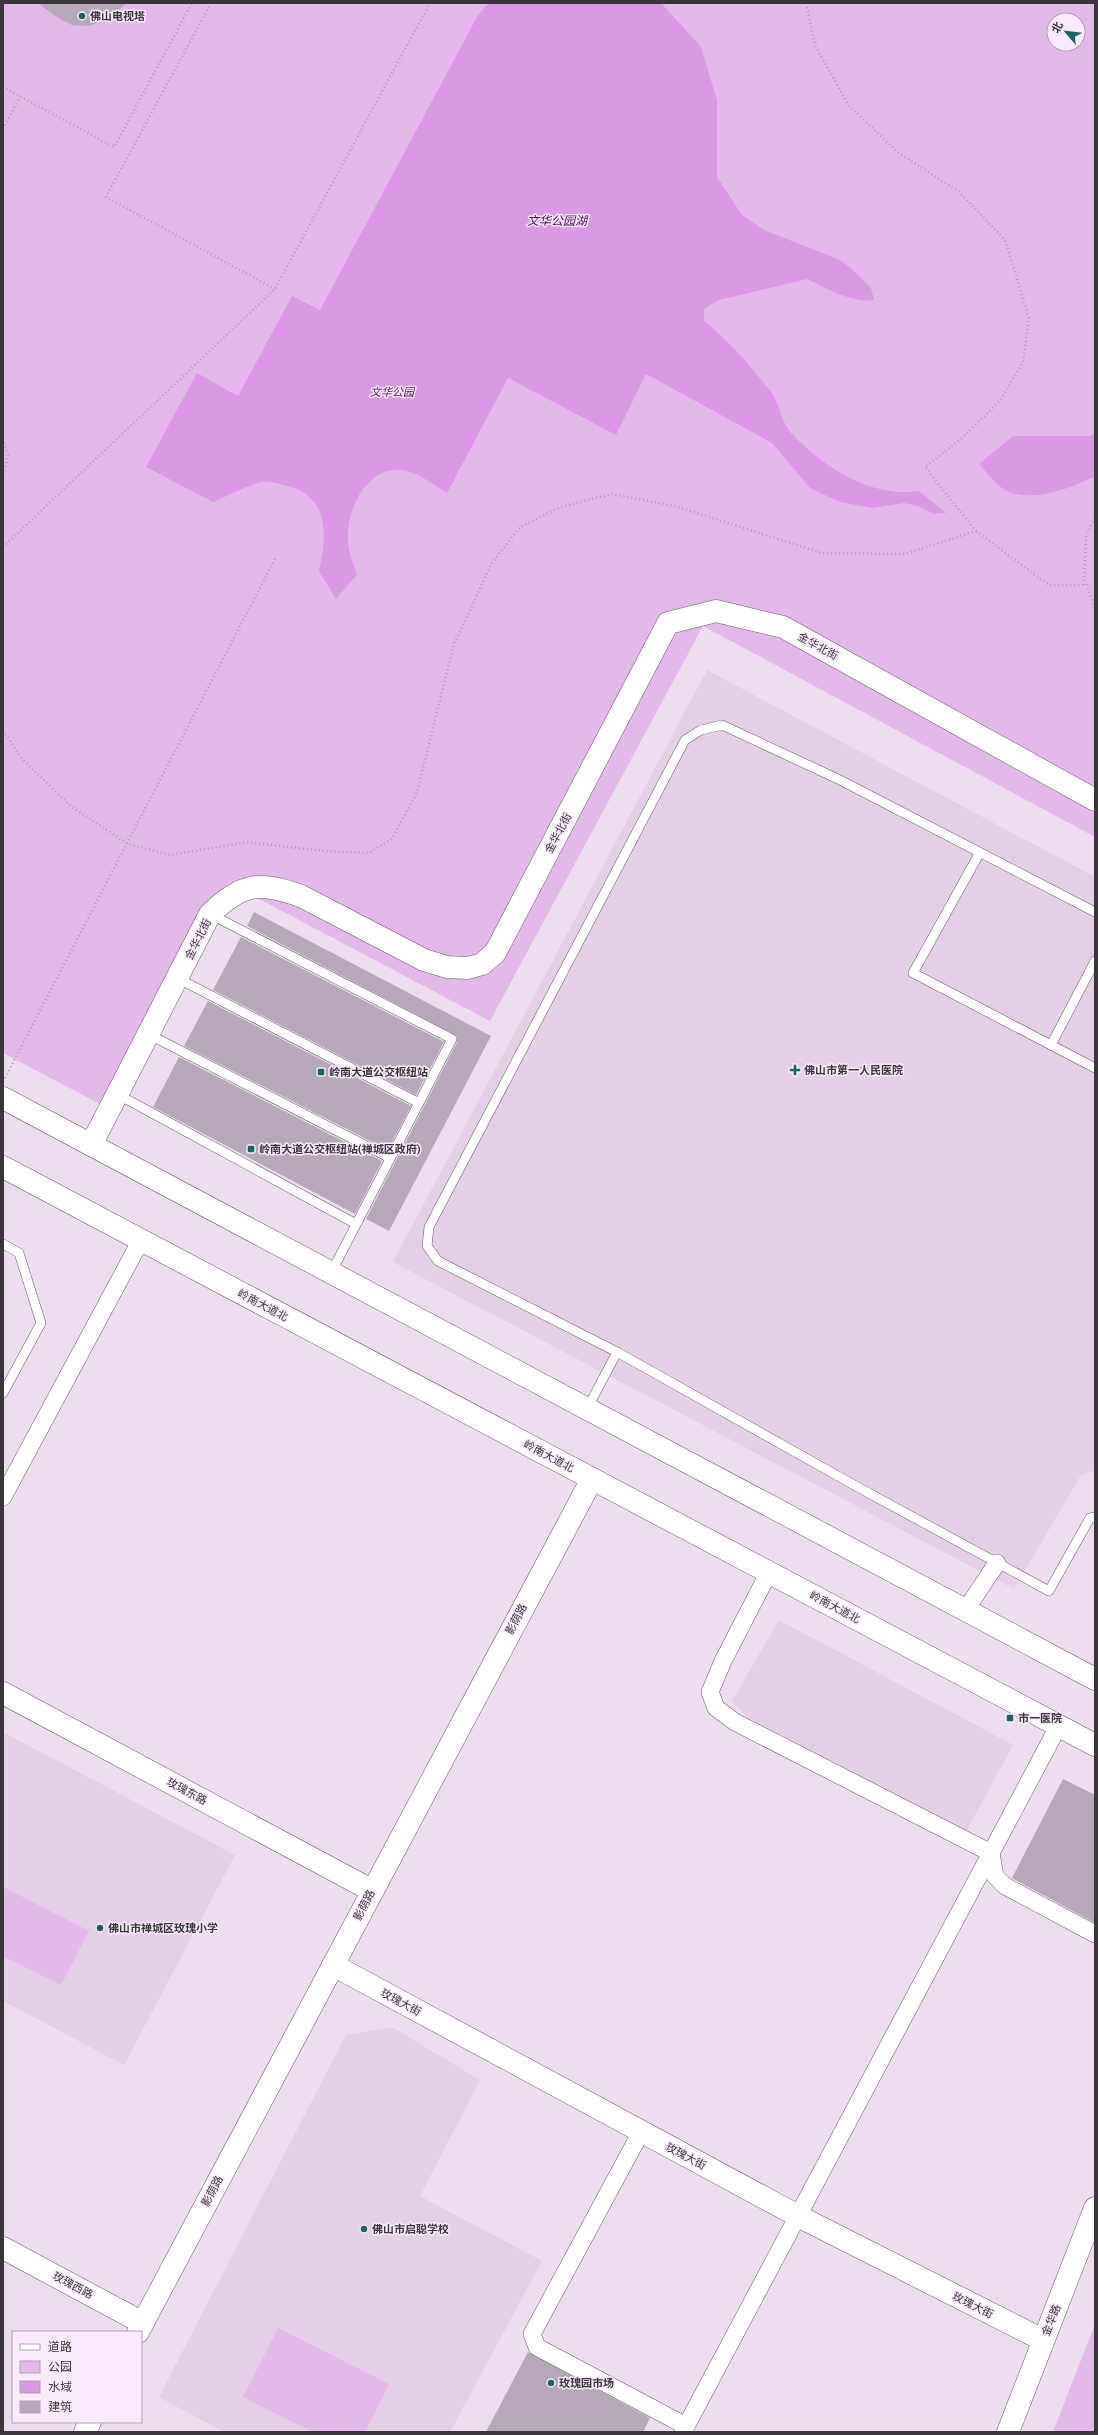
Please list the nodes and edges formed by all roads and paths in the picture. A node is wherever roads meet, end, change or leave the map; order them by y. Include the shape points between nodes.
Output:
1 (192, 3) edge
2 (211, 3) edge
3 (430, 3) edge
4 (806, 3) edge
5 (3, 87) edge
6 (20, 96) junction
7 (3, 129) edge
8 (275, 288) junction
9 (3, 439) edge
10 (3, 478) edge
11 (1095, 516) edge
12 (976, 531) junction
13 (3, 547) edge
14 (275, 559) dead end
15 (1084, 585) junction
16 (1095, 610) edge
17 (3, 730) edge
18 (1095, 800) edge
19 (128, 844) junction
20 (980, 854) junction
21 (1095, 912) edge
22 (210, 914) junction
23 (1095, 961) edge
24 (177, 978) junction
25 (148, 1034) junction
26 (1051, 1044) junction
27 (1095, 1068) edge
28 (3, 1082) edge
29 (117, 1094) junction
30 (3, 1098) edge
31 (419, 1102) junction
32 (91, 1145) junction
33 (390, 1158) junction
34 (3, 1167) edge
35 (356, 1224) junction
36 (141, 1240) junction
37 (3, 1244) edge
38 (331, 1274) junction
39 (617, 1352) junction
40 (3, 1393) edge
41 (586, 1410) junction
42 (592, 1479) junction
43 (3, 1497) edge
44 (1095, 1517) edge
45 (997, 1563) junction
46 (769, 1572) junction
47 (965, 1611) junction
48 (1095, 1679) edge
49 (3, 1693) edge
50 (1059, 1725) junction
51 (1095, 1744) edge
52 (991, 1853) junction
53 (372, 1890) junction
54 (1095, 1934) edge
55 (333, 1965) junction
56 (641, 2132) junction
57 (1095, 2208) edge
58 (798, 2216) junction
59 (3, 2248) edge
60 (140, 2327) edge
61 (1043, 2340) junction
62 (89, 2423) edge
63 (684, 2429) edge
64 (84, 2432) edge
65 (1008, 2432) edge

1 - 6 path via 114,147
2 - 8 path via 106,197
3 - 8 path
4 - 12 path via 816,45 850,106 900,153 958,191 1005,240 1029,318 1023,362 1000,401 961,438 925,467
5 - 6 path
6 - 7 path
8 - 13 path
9 - 10 path via 8,455
11 - 15 path via 1086,537
12 - 15 path via 1050,585
12 - 19 path via 905,554 822,553 674,506 612,494 561,507 520,527 492,563 454,644 417,792 392,839 369,853 324,851 247,842 170,855
14 - 19 path
15 - 16 path via 1087,585
17 - 19 path via 24,762 72,807
18 - 22 street, 金华北街 via 783,627 716,611 668,623 495,953 482,964 468,968 447,968 424,960 301,896 281,889 262,886 246,888 228,897
19 - 28 path
20 - 21 lane
20 - 26 lane via 913,972
20 - 39 lane via 840,780 722,725 701,730 686,740 429,1227 427,1246 438,1261
22 - 24 street, 金华北街
22 - 31 lane via 452,1039
23 - 26 lane
24 - 25 street, 金华北街
24 - 31 lane
25 - 29 street, 金华北街
25 - 33 lane
26 - 27 lane
29 - 32 street, 金华北街
29 - 35 lane
30 - 32 street
31 - 33 lane
32 - 38 street
33 - 35 lane
34 - 36 street, 岭南大道北
35 - 38 lane
36 - 42 street, 岭南大道北
36 - 43 street
37 - 40 lane via 19,1253 41,1323
38 - 41 street
39 - 41 lane
39 - 45 lane
41 - 47 street
42 - 46 street, 岭南大道北
42 - 53 street, 影荫路
44 - 45 lane via 1090,1518 1049,1591
45 - 47 street
46 - 50 street, 岭南大道北
46 - 52 street via 723,1661 710,1692 716,1708 735,1722
47 - 48 street
49 - 53 street, 玫瑰东路
50 - 51 street, 岭南大道北
50 - 52 street
52 - 54 street via 995,1876 1005,1886
52 - 58 street
53 - 55 street, 影荫路
55 - 56 street, 玫瑰大街
55 - 60 street, 影荫路
56 - 58 street, 玫瑰大街
56 - 63 street via 532,2334 537,2347
57 - 61 street, 金华路
58 - 61 street, 玫瑰大街
58 - 63 street
59 - 60 street, 玫瑰西路
61 - 65 street, 金华路
62 - 64 street

